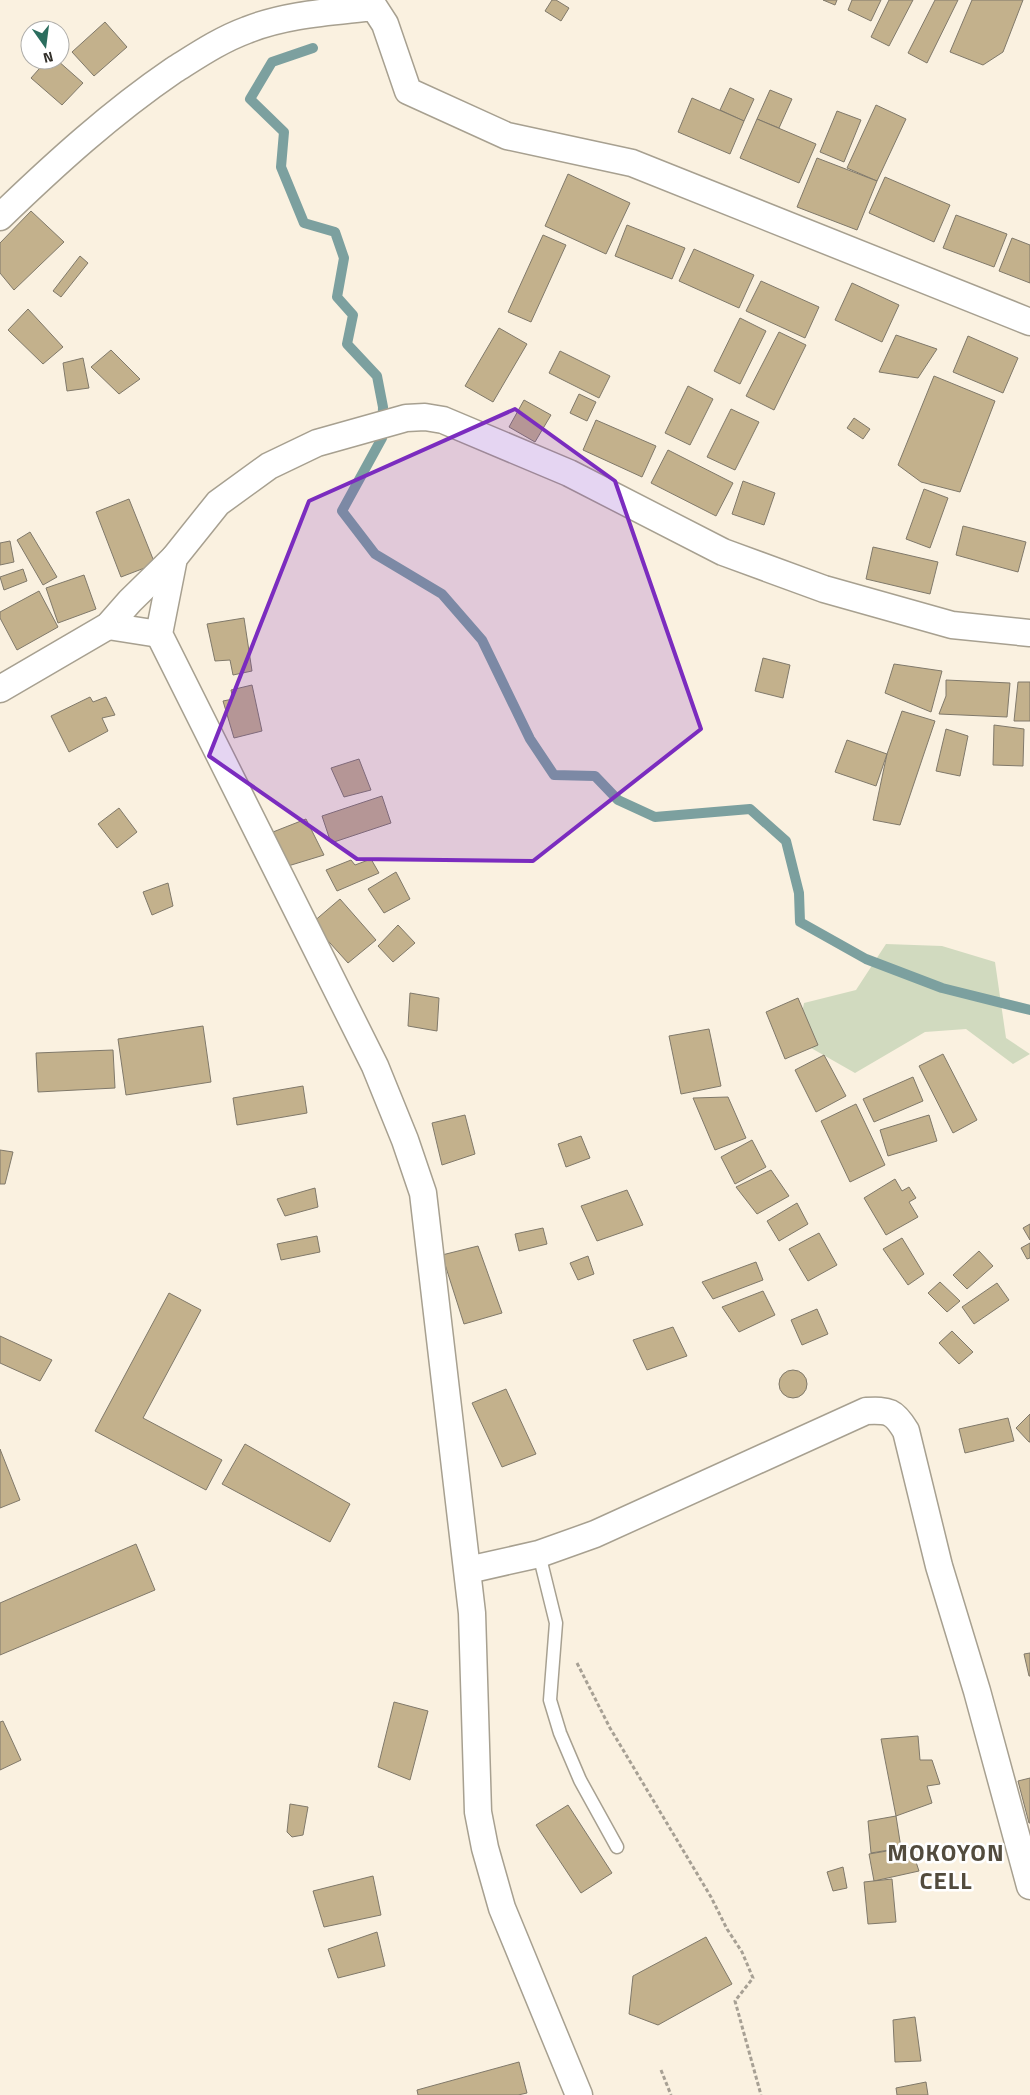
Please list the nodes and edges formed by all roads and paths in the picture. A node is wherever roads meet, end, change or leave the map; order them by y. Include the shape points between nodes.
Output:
1 (0, 217) edge
2 (1030, 322) edge
3 (174, 558) junction
4 (108, 626) junction
5 (1030, 633) edge
6 (159, 634) junction
7 (0, 688) edge
8 (539, 1554) junction
9 (468, 1570) junction
10 (556, 1623) junction
11 (617, 1847) dead end
12 (1030, 1886) edge
13 (661, 2070) dead end
14 (579, 2095) edge
15 (671, 2095) edge
16 (761, 2095) edge

1 - 2 street via 80,142 148,87 215,43 284,19 374,7 384,24 408,91 507,136 632,163
3 - 4 street
3 - 5 street via 218,503 269,466 317,443 406,418 425,417 443,420 569,474 723,552 824,589 952,625
3 - 6 street
4 - 6 street
4 - 7 street
6 - 9 street via 375,1066 423,1193
8 - 9 street
8 - 10 lane
8 - 12 street via 595,1534 866,1411 893,1413 906,1431 939,1566
9 - 14 street via 478,1812 485,1848 502,1908
10 - 11 lane via 550,1700 580,1780
10 - 16 path via 610,1728 742,1952 752,1978 735,2001
13 - 15 path

